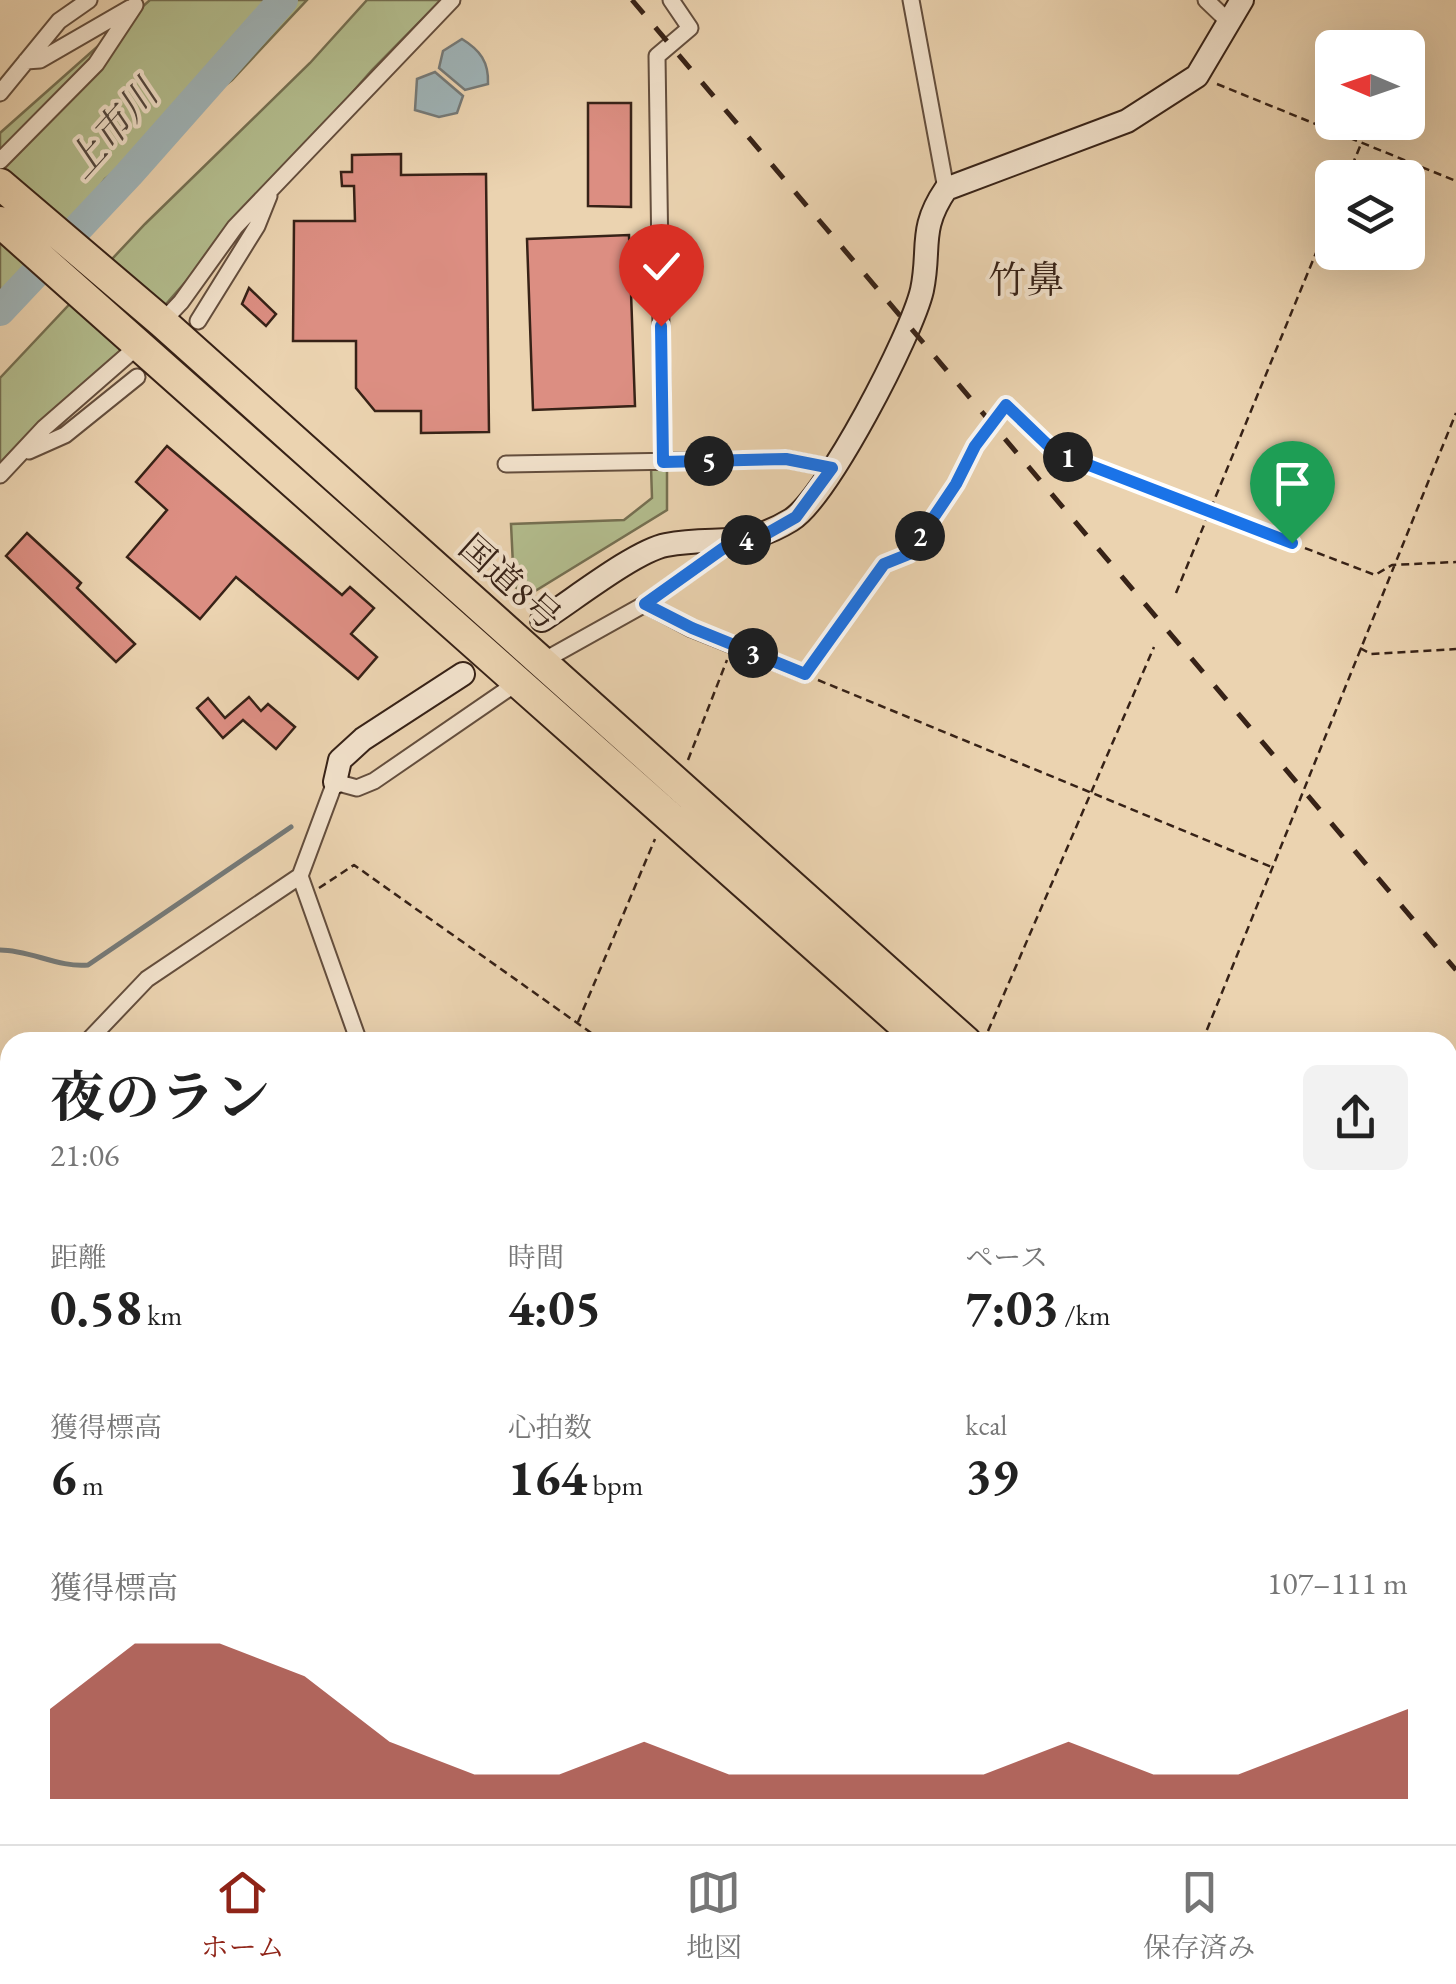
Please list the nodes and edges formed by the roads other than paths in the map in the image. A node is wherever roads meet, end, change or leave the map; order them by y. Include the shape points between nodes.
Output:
1 (89, 0) edge
2 (452, 0) edge
3 (671, 0) edge
4 (911, 0) edge
5 (1206, 0) edge
6 (1242, 0) edge
7 (138, 2) edge
8 (1230, 22) junction
9 (26, 62) junction
10 (0, 93) edge
11 (0, 161) edge
12 (0, 170) edge
13 (0, 184) edge
14 (272, 188) junction
15 (946, 188) junction
16 (0, 222) edge
17 (0, 232) edge
18 (52, 249) junction
19 (198, 320) dead end
20 (142, 327) junction
21 (137, 377) dead end
22 (20, 455) junction
23 (663, 462) junction
24 (506, 464) dead end
25 (832, 468) junction
26 (0, 475) edge
27 (732, 542) junction
28 (645, 604) junction
29 (542, 620) dead end
30 (543, 661) junction
31 (463, 674) dead end
32 (805, 674) road end
33 (518, 682) junction
34 (335, 782) junction
35 (300, 876) junction
36 (97, 1032) edge
37 (355, 1032) edge
38 (912, 1032) edge
39 (971, 1032) edge

1 - 9 street via 59,21
2 - 14 street
3 - 23 street via 690,28 657,56
4 - 15 street
5 - 8 street
6 - 8 street
7 - 9 street
7 - 11 street via 96,64
8 - 15 street via 1197,76 1127,121
9 - 10 street
12 - 18 highway
13 - 18 highway, 国道8号
14 - 19 street via 257,226
14 - 20 street via 234,227 181,302
15 - 25 street via 926,228 922,290 899,351
16 - 18 highway, 国道8号
17 - 18 highway
18 - 20 highway, 国道8号
20 - 22 street
20 - 30 highway, 国道8号
20 - 33 highway, 国道8号
21 - 22 street via 65,435
22 - 26 street
23 - 24 street
23 - 25 street via 786,459
25 - 27 street via 796,517 759,538
27 - 28 street
27 - 29 street via 663,546
28 - 30 street
28 - 32 street
30 - 39 highway, 国道8号
31 - 34 street via 363,739 340,760
33 - 34 street via 374,782 357,788
33 - 38 highway, 国道8号
34 - 35 street
35 - 36 street via 148,979
35 - 37 street

